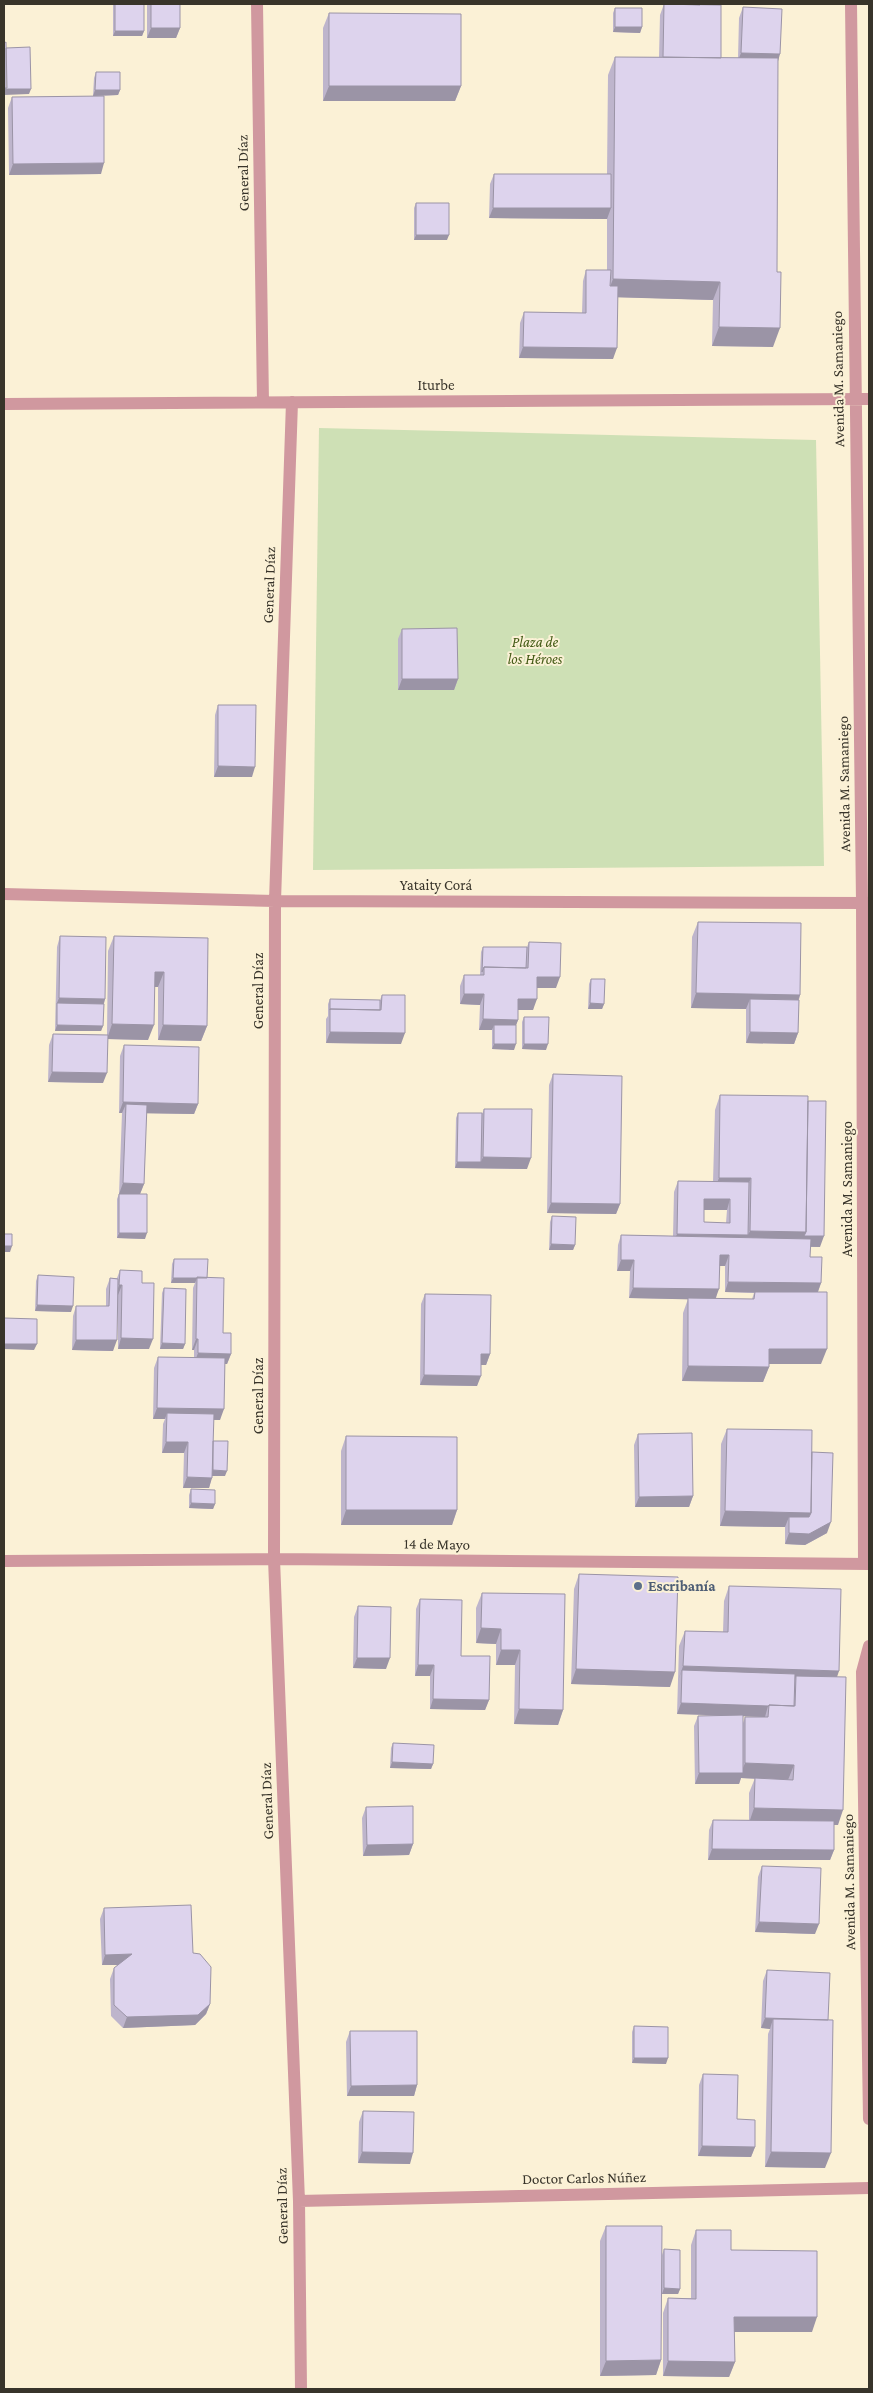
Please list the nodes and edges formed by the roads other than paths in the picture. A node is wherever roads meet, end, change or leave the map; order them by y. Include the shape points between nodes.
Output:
1 (257, 4) edge
2 (850, 4) edge
3 (854, 399) junction
4 (869, 399) edge
5 (263, 402) junction
6 (292, 402) junction
7 (4, 404) edge
8 (4, 894) edge
9 (275, 901) junction
10 (866, 902) edge
11 (274, 1559) junction
12 (4, 1561) edge
13 (867, 1564) edge
14 (869, 1646) edge
15 (869, 2119) edge
16 (869, 2188) edge
17 (299, 2202) junction
18 (301, 2389) edge

1 - 5 street, General Díaz
2 - 3 street, Avenida M. Samaniego
3 - 4 street, Iturbe
3 - 6 street, Iturbe
3 - 10 street, Avenida M. Samaniego
5 - 6 street, Iturbe
5 - 7 street, Iturbe
6 - 9 street, General Díaz
8 - 9 street, Yataity Corá
9 - 10 street, Yataity Corá
9 - 11 street, General Díaz
10 - 13 street, Avenida M. Samaniego
11 - 12 street, 14 de Mayo
11 - 13 street, 14 de Mayo
11 - 17 street, General Díaz
14 - 15 street, Avenida M. Samaniego via 862,1672
16 - 17 street, Doctor Carlos Núñez
17 - 18 street, General Díaz

